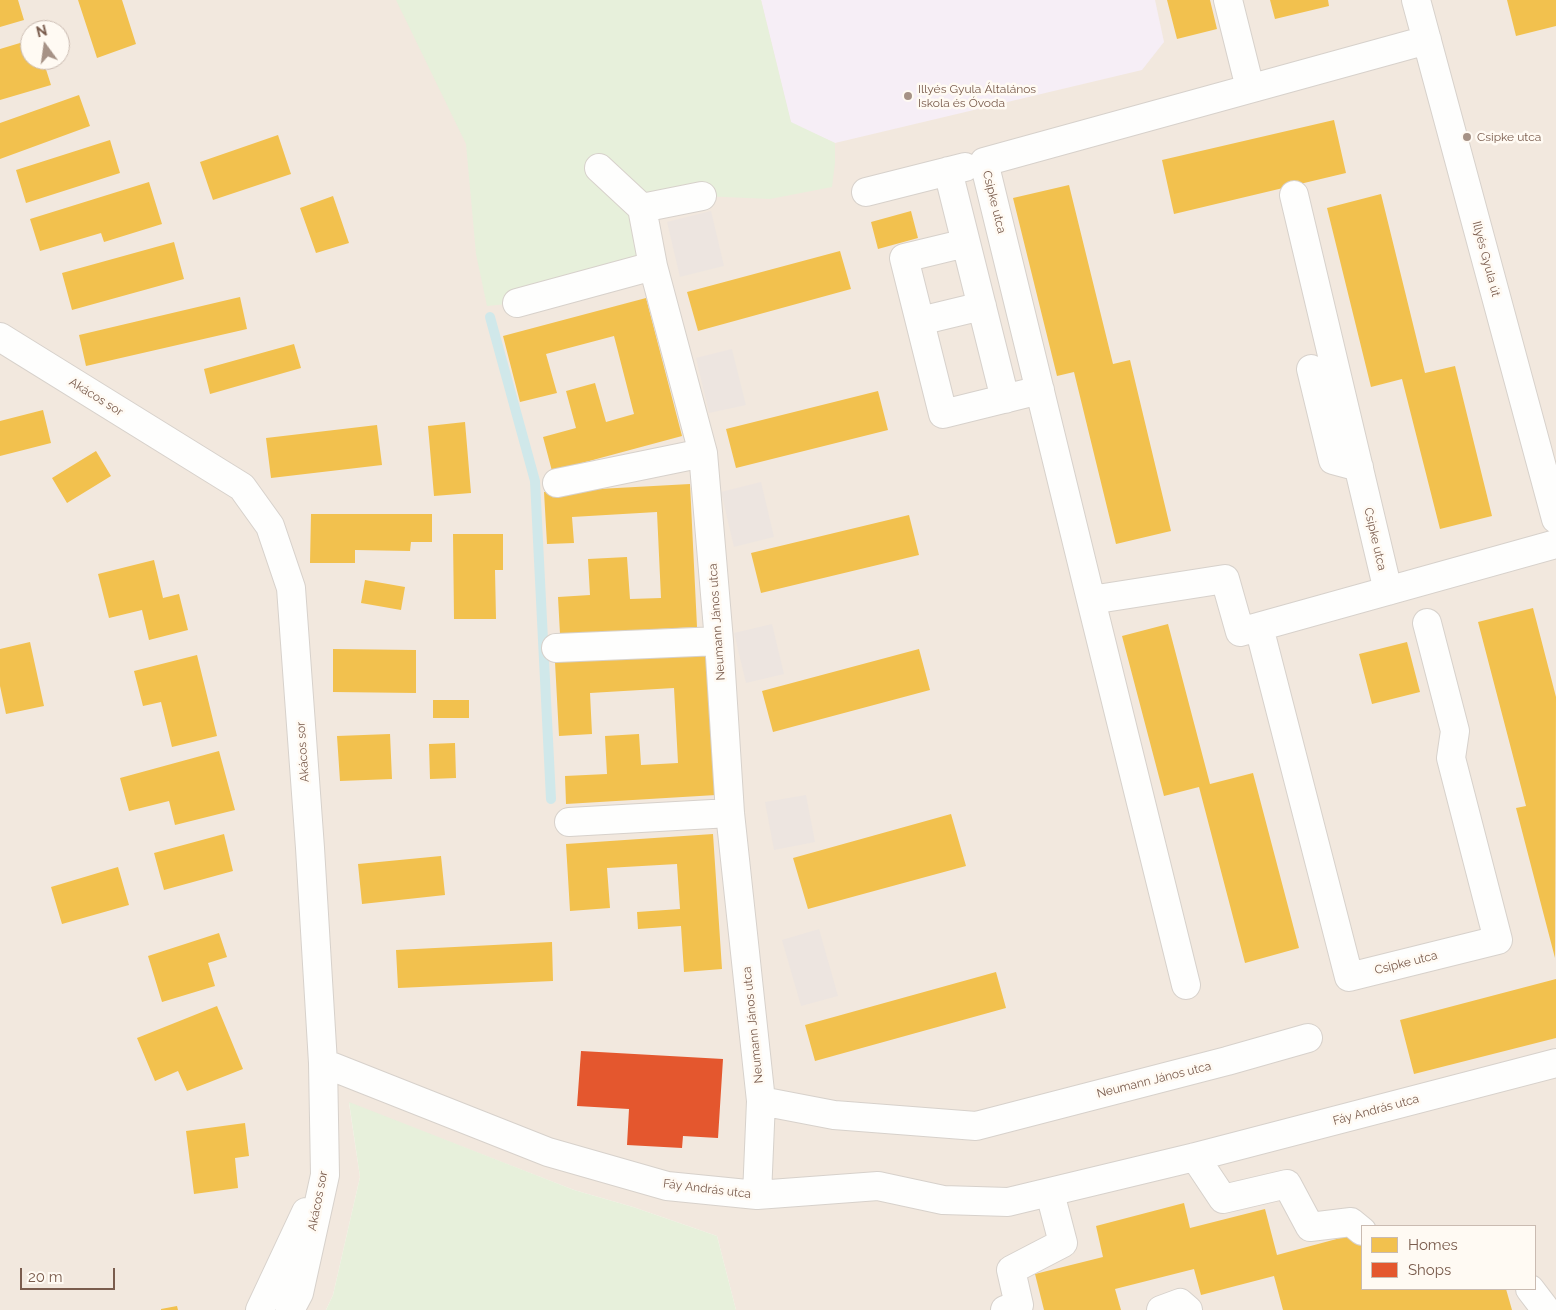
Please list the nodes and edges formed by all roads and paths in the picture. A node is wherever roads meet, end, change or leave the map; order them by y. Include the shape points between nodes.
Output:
1 (1228, 0) edge
2 (1416, 0) edge
3 (1427, 40) junction
4 (1250, 88) junction
5 (984, 162) junction
6 (598, 168) dead end
7 (948, 171) junction
8 (866, 192) dead end
9 (1294, 194) dead end
10 (702, 196) dead end
11 (642, 208) junction
12 (966, 243) junction
13 (653, 266) junction
14 (517, 303) dead end
15 (982, 306) junction
16 (920, 322) junction
17 (0, 338) edge
18 (1311, 370) dead end
19 (1040, 390) junction
20 (1005, 398) junction
21 (703, 453) junction
22 (1358, 467) junction
23 (557, 483) dead end
24 (1556, 519) edge
25 (1556, 544) edge
26 (1388, 591) junction
27 (1091, 600) junction
28 (1427, 623) dead end
29 (1259, 627) junction
30 (720, 641) junction
31 (556, 648) dead end
32 (730, 812) junction
33 (570, 822) dead end
34 (1186, 985) dead end
35 (1308, 1038) dead end
36 (323, 1063) junction
37 (1556, 1063) edge
38 (761, 1101) junction
39 (1195, 1157) junction
40 (325, 1175) junction
41 (1050, 1193) junction
42 (757, 1195) junction
43 (1361, 1230) edge
44 (1531, 1290) edge
45 (260, 1310) edge
46 (290, 1310) edge
47 (1005, 1310) edge
48 (1161, 1310) edge
49 (1188, 1310) edge
50 (1546, 1310) edge

1 - 4 street
2 - 3 street, Illyés Gyula út
3 - 4 street, Csipke utca
3 - 24 street, Illyés Gyula út
4 - 5 street, Csipke utca
5 - 7 street
5 - 19 street, Csipke utca
6 - 11 street
7 - 8 street
7 - 12 street
9 - 22 street, Csipke utca
10 - 11 street
11 - 13 street, Neumann János utca
12 - 15 street
12 - 16 street via 904,258
13 - 14 street
13 - 21 street, Neumann János utca
15 - 16 street
15 - 20 street
16 - 20 street via 943,414
17 - 36 street, Akácos sor via 242,487 270,526 291,588
18 - 22 street via 1333,460
19 - 20 street
19 - 27 street, Csipke utca
21 - 23 street
21 - 30 street, Neumann János utca
22 - 26 street, Csipke utca
25 - 26 street
26 - 29 street
27 - 29 street via 1225,579 1240,632
27 - 34 street, Csipke utca
28 - 29 street, Csipke utca via 1455,731 1451,758 1498,940 1349,977
30 - 31 street
30 - 32 street, Neumann János utca
32 - 33 street
32 - 38 street, Neumann János utca
35 - 38 street, Neumann János utca via 976,1126 834,1115
36 - 40 street, Akácos sor
36 - 42 street, Fáy András utca via 548,1152 667,1186
37 - 39 street, Fáy András utca
38 - 42 street, Neumann János utca
39 - 41 street, Fáy András utca
39 - 43 street via 1223,1199 1287,1184 1310,1227 1351,1222
40 - 45 street
40 - 46 street, Akácos sor via 298,1293
41 - 42 street, Fáy András utca via 1008,1202 943,1200 878,1186
41 - 47 street via 1063,1243 1011,1270 1019,1305
44 - 50 street
48 - 49 street via 1180,1303

